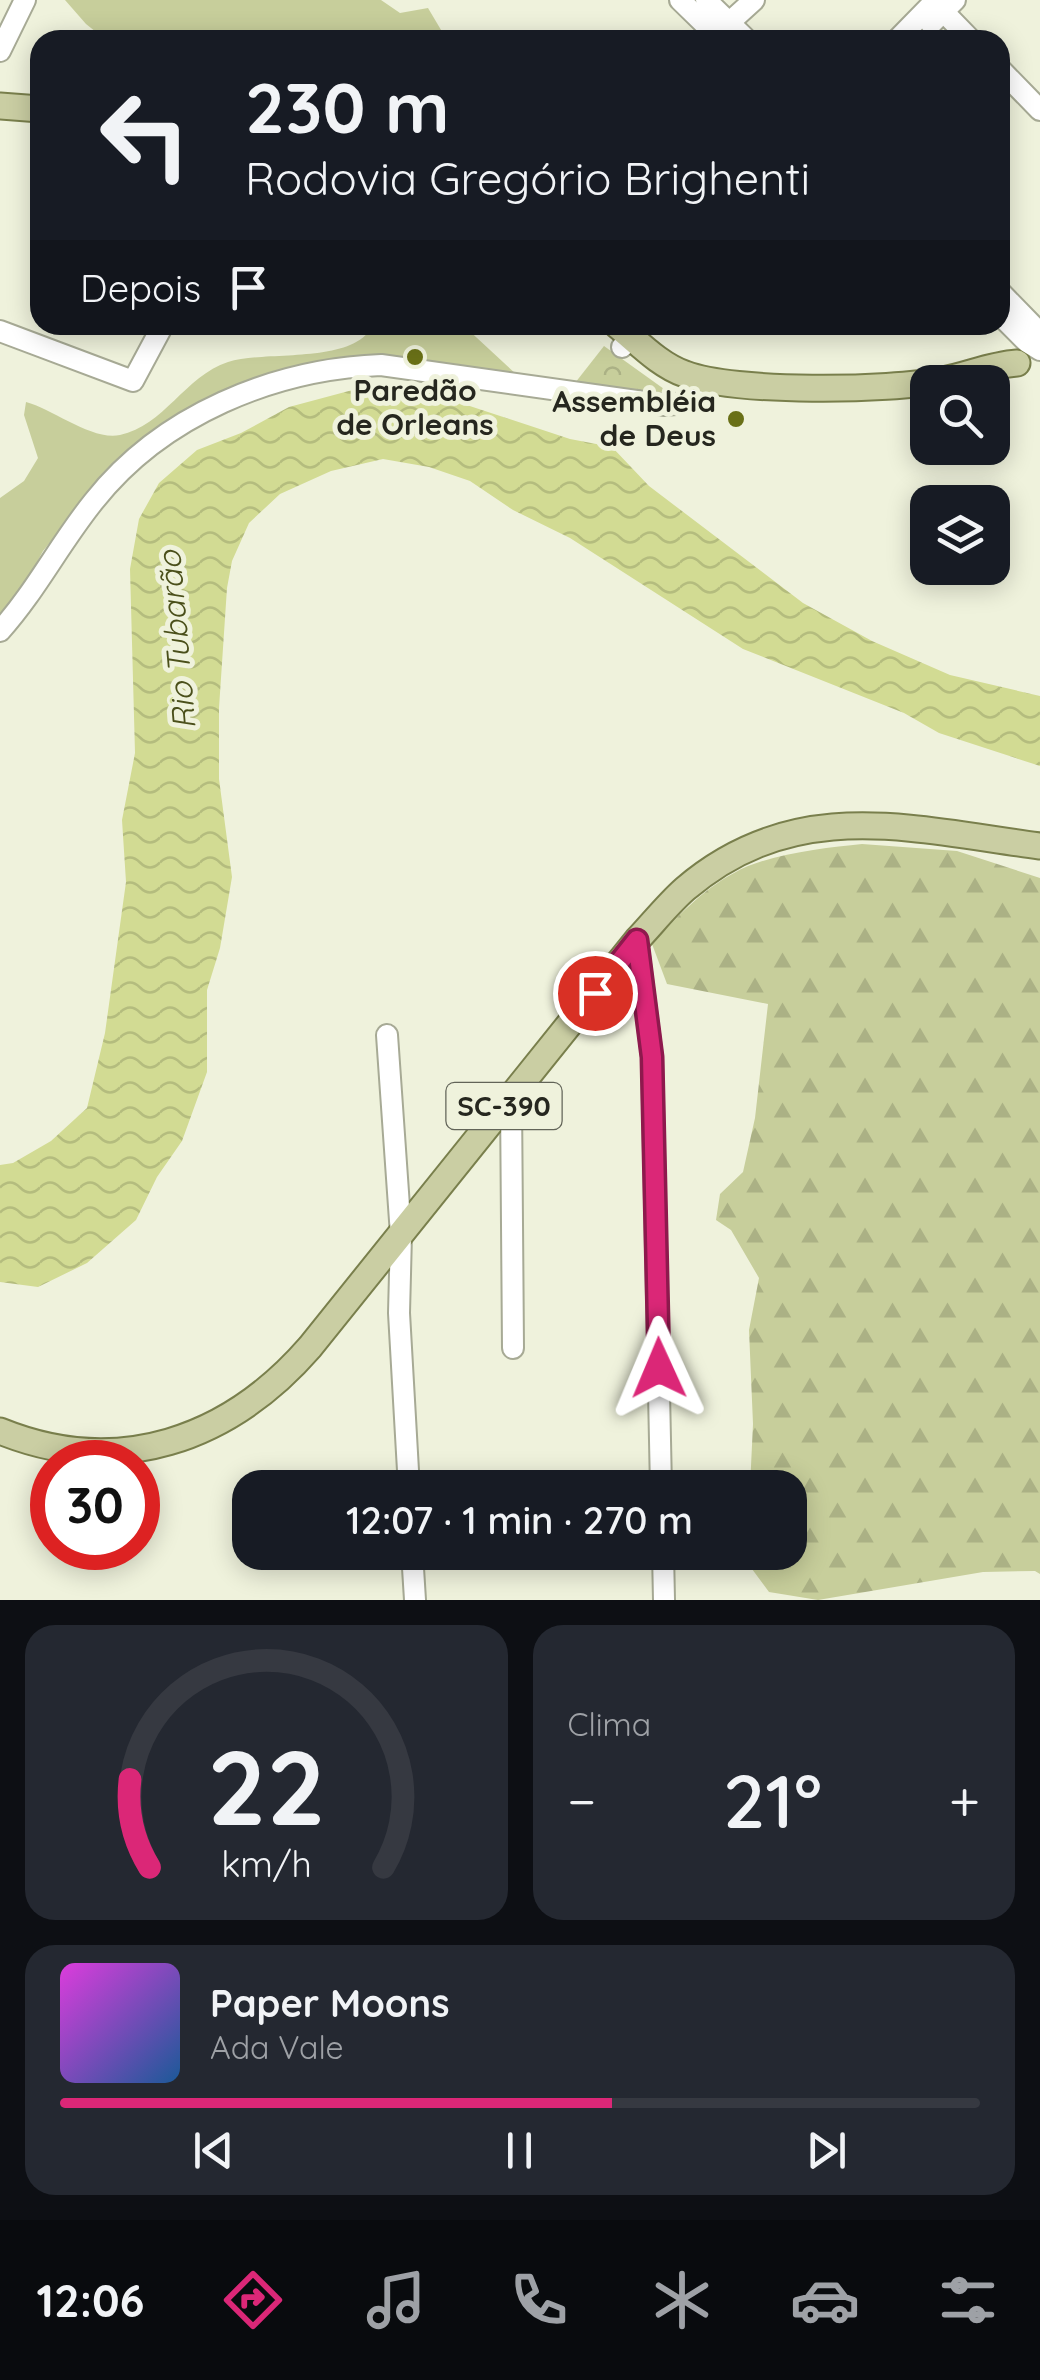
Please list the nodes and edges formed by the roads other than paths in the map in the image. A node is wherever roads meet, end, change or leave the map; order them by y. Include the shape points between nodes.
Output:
1 (24, 0) edge
2 (680, 0) edge
3 (706, 0) edge
4 (754, 0) edge
5 (942, 3) edge
6 (719, 30) edge
7 (721, 30) edge
8 (724, 30) edge
9 (909, 30) edge
10 (923, 30) edge
11 (963, 30) edge
12 (0, 51) edge
13 (1010, 79) edge
14 (0, 106) edge
15 (30, 108) edge
16 (1040, 110) edge
17 (0, 120) edge
18 (30, 122) edge
19 (1010, 302) edge
20 (1010, 325) edge
21 (0, 331) edge
22 (158, 335) edge
23 (624, 335) edge
24 (1040, 337) edge
25 (1032, 356) edge
26 (992, 365) edge
27 (1010, 370) edge
28 (697, 386) junction
29 (910, 392) edge
30 (25, 603) junction
31 (0, 631) edge
32 (0, 648) edge
33 (1040, 846) edge
34 (637, 940) junction
35 (387, 1035) dead end
36 (510, 1098) junction
37 (401, 1235) junction
38 (513, 1348) dead end
39 (0, 1431) edge
40 (408, 1470) edge
41 (662, 1470) edge
42 (413, 1570) edge
43 (663, 1570) edge
44 (415, 1600) edge
45 (664, 1600) edge

1 - 12 street
2 - 6 street
3 - 7 street
4 - 8 street
5 - 9 street
5 - 10 street
5 - 11 street
13 - 16 street
14 - 15 main road
17 - 18 main road
19 - 24 street
20 - 25 street
21 - 22 street via 133,381
23 - 28 main road via 660,379
25 - 26 main road
25 - 27 main road
28 - 29 main road
28 - 30 street via 686,403 666,405 381,365 284,378 194,419 126,466 91,504
30 - 31 street
30 - 32 street
33 - 34 main road, SC-390 via 880,824 789,833 720,863
34 - 36 main road, SC-390
34 - 41 street via 652,1057
35 - 37 street
36 - 37 main road, SC-390
36 - 38 street
37 - 39 main road, SC-390 via 288,1372 216,1424 165,1444 110,1452 54,1448
37 - 40 street
42 - 44 street
43 - 45 street

